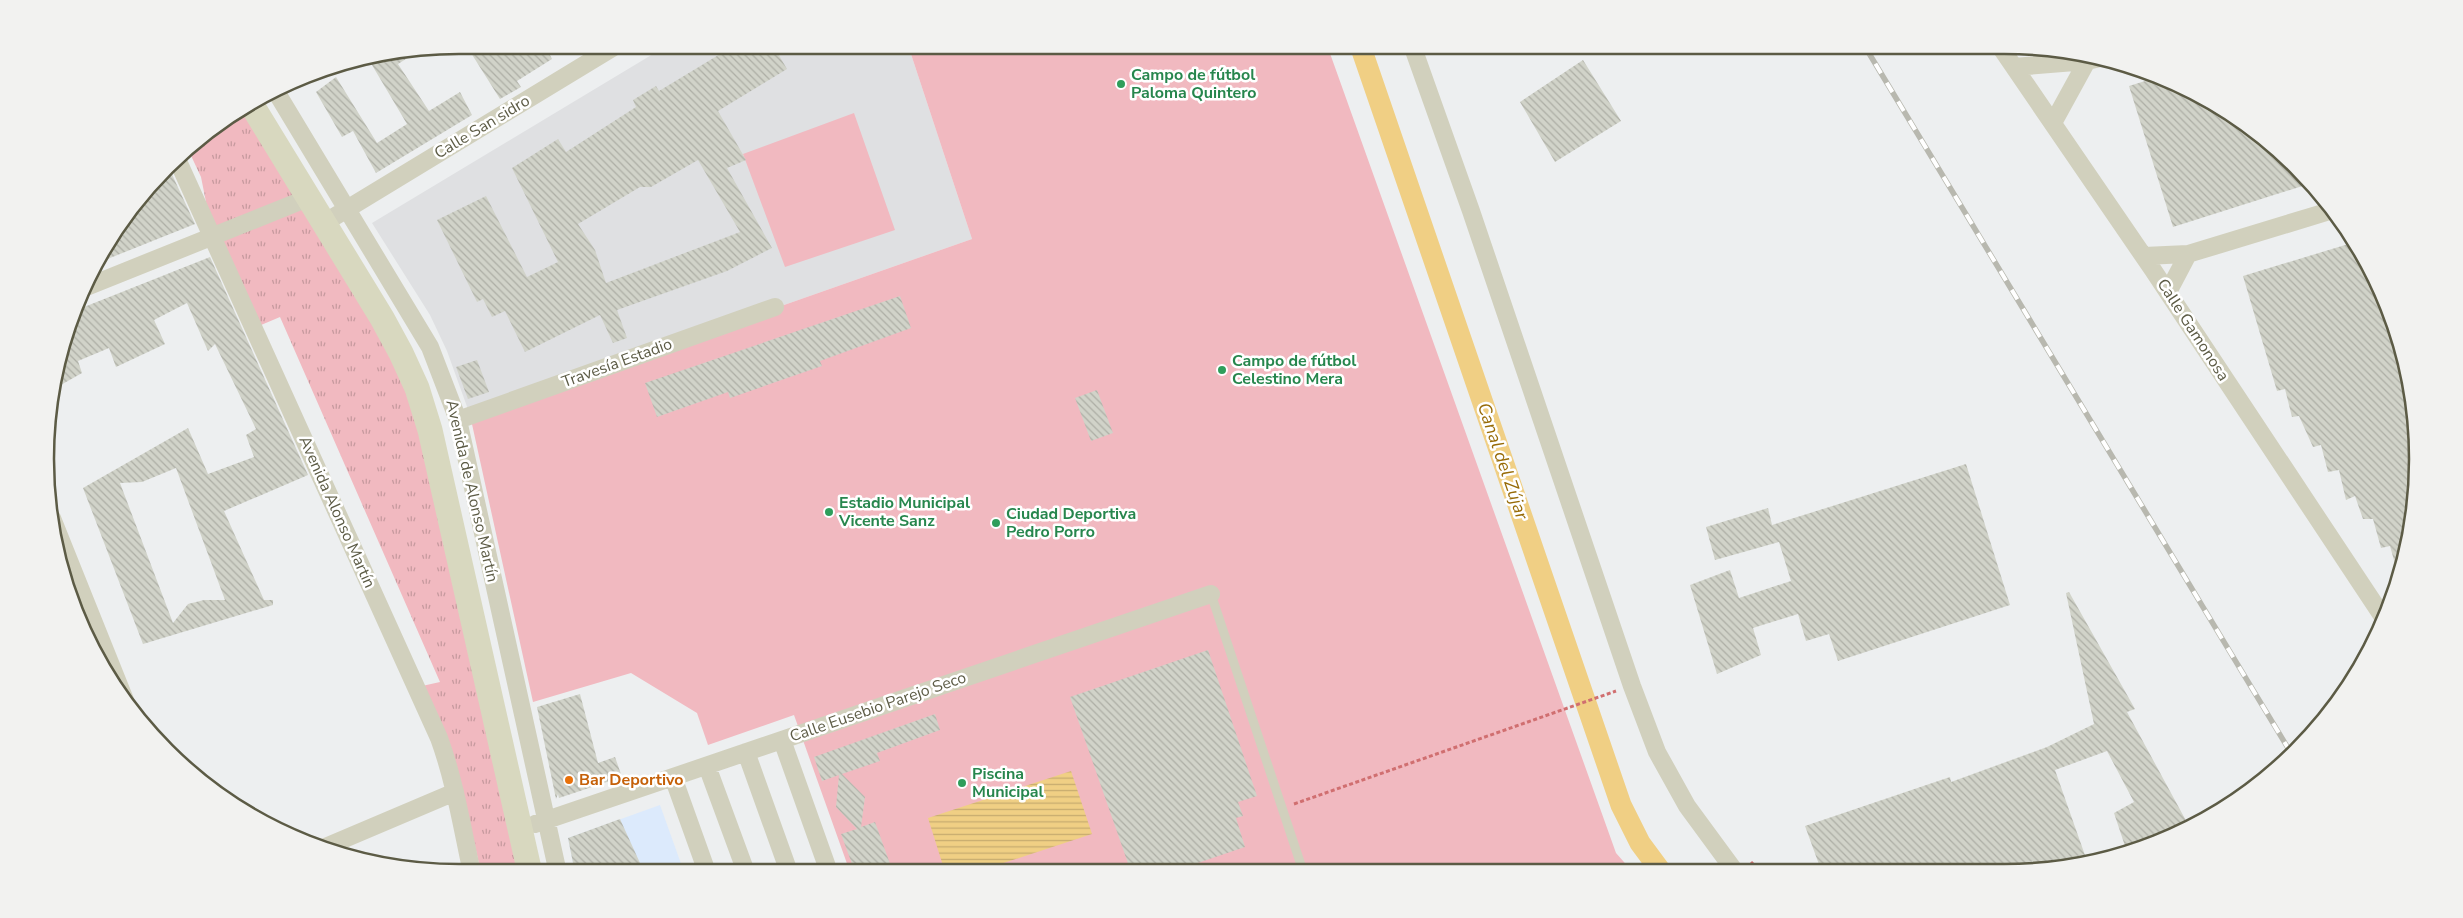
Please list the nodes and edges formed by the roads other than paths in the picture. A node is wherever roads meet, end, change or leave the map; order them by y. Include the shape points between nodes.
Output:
1 (602, 54) edge
2 (1415, 54) edge
3 (2005, 54) edge
4 (2079, 61) edge
5 (2091, 64) edge
6 (2014, 67) junction
7 (279, 97) edge
8 (254, 109) edge
9 (2053, 124) junction
10 (180, 165) edge
11 (308, 198) junction
12 (347, 208) junction
13 (2326, 212) edge
14 (324, 223) junction
15 (213, 237) junction
16 (2188, 254) junction
17 (2144, 256) junction
18 (94, 284) edge
19 (2168, 292) junction
20 (775, 307) dead end
21 (458, 420) junction
22 (1211, 594) joint
23 (2379, 611) edge
24 (782, 740) junction
25 (746, 752) junction
26 (707, 766) junction
27 (673, 777) junction
28 (455, 792) junction
29 (546, 821) junction
30 (520, 828) junction
31 (332, 844) edge
32 (470, 864) edge
33 (528, 864) edge
34 (556, 864) edge
35 (704, 864) edge
36 (743, 864) edge
37 (786, 864) edge
38 (826, 864) edge
39 (1301, 864) edge
40 (1730, 864) edge

1 - 12 street, Calle San sidro
2 - 40 street via 1657,752 1687,806
3 - 6 street, Calle Gamonosa
4 - 6 street
5 - 9 street
6 - 9 street, Calle Gamonosa
7 - 12 street, Avenida de Alonso Martín
8 - 11 main road, Avenida de Alonso Martín
9 - 17 street, Calle Gamonosa
10 - 15 street, Avenida Alonso Martín
11 - 14 main road, Avenida de Alonso Martín
11 - 15 street
12 - 14 street, Calle San sidro
12 - 21 street, Avenida de Alonso Martín via 430,347
13 - 16 street
14 - 30 main road, Avenida de Alonso Martín via 382,318 416,388 442,475
15 - 18 street
15 - 28 street, Avenida Alonso Martín via 438,738
16 - 17 street
16 - 19 street
17 - 19 street, Calle Gamonosa
19 - 23 street, Calle Gamonosa
20 - 21 street, Travesía Estadio
21 - 29 street, Avenida de Alonso Martín
22 - 24 street, Calle Eusebio Parejo Seco
22 - 39 lane
24 - 25 street, Calle Eusebio Parejo Seco
24 - 38 street
25 - 26 street, Calle Eusebio Parejo Seco
25 - 37 street
26 - 27 street, Calle Eusebio Parejo Seco
26 - 36 street
27 - 29 street, Calle Eusebio Parejo Seco
27 - 35 street
28 - 31 street
28 - 32 street, Avenida Alonso Martín
29 - 30 street, Calle Eusebio Parejo Seco
29 - 34 street, Avenida de Alonso Martín
30 - 33 main road, Avenida de Alonso Martín

